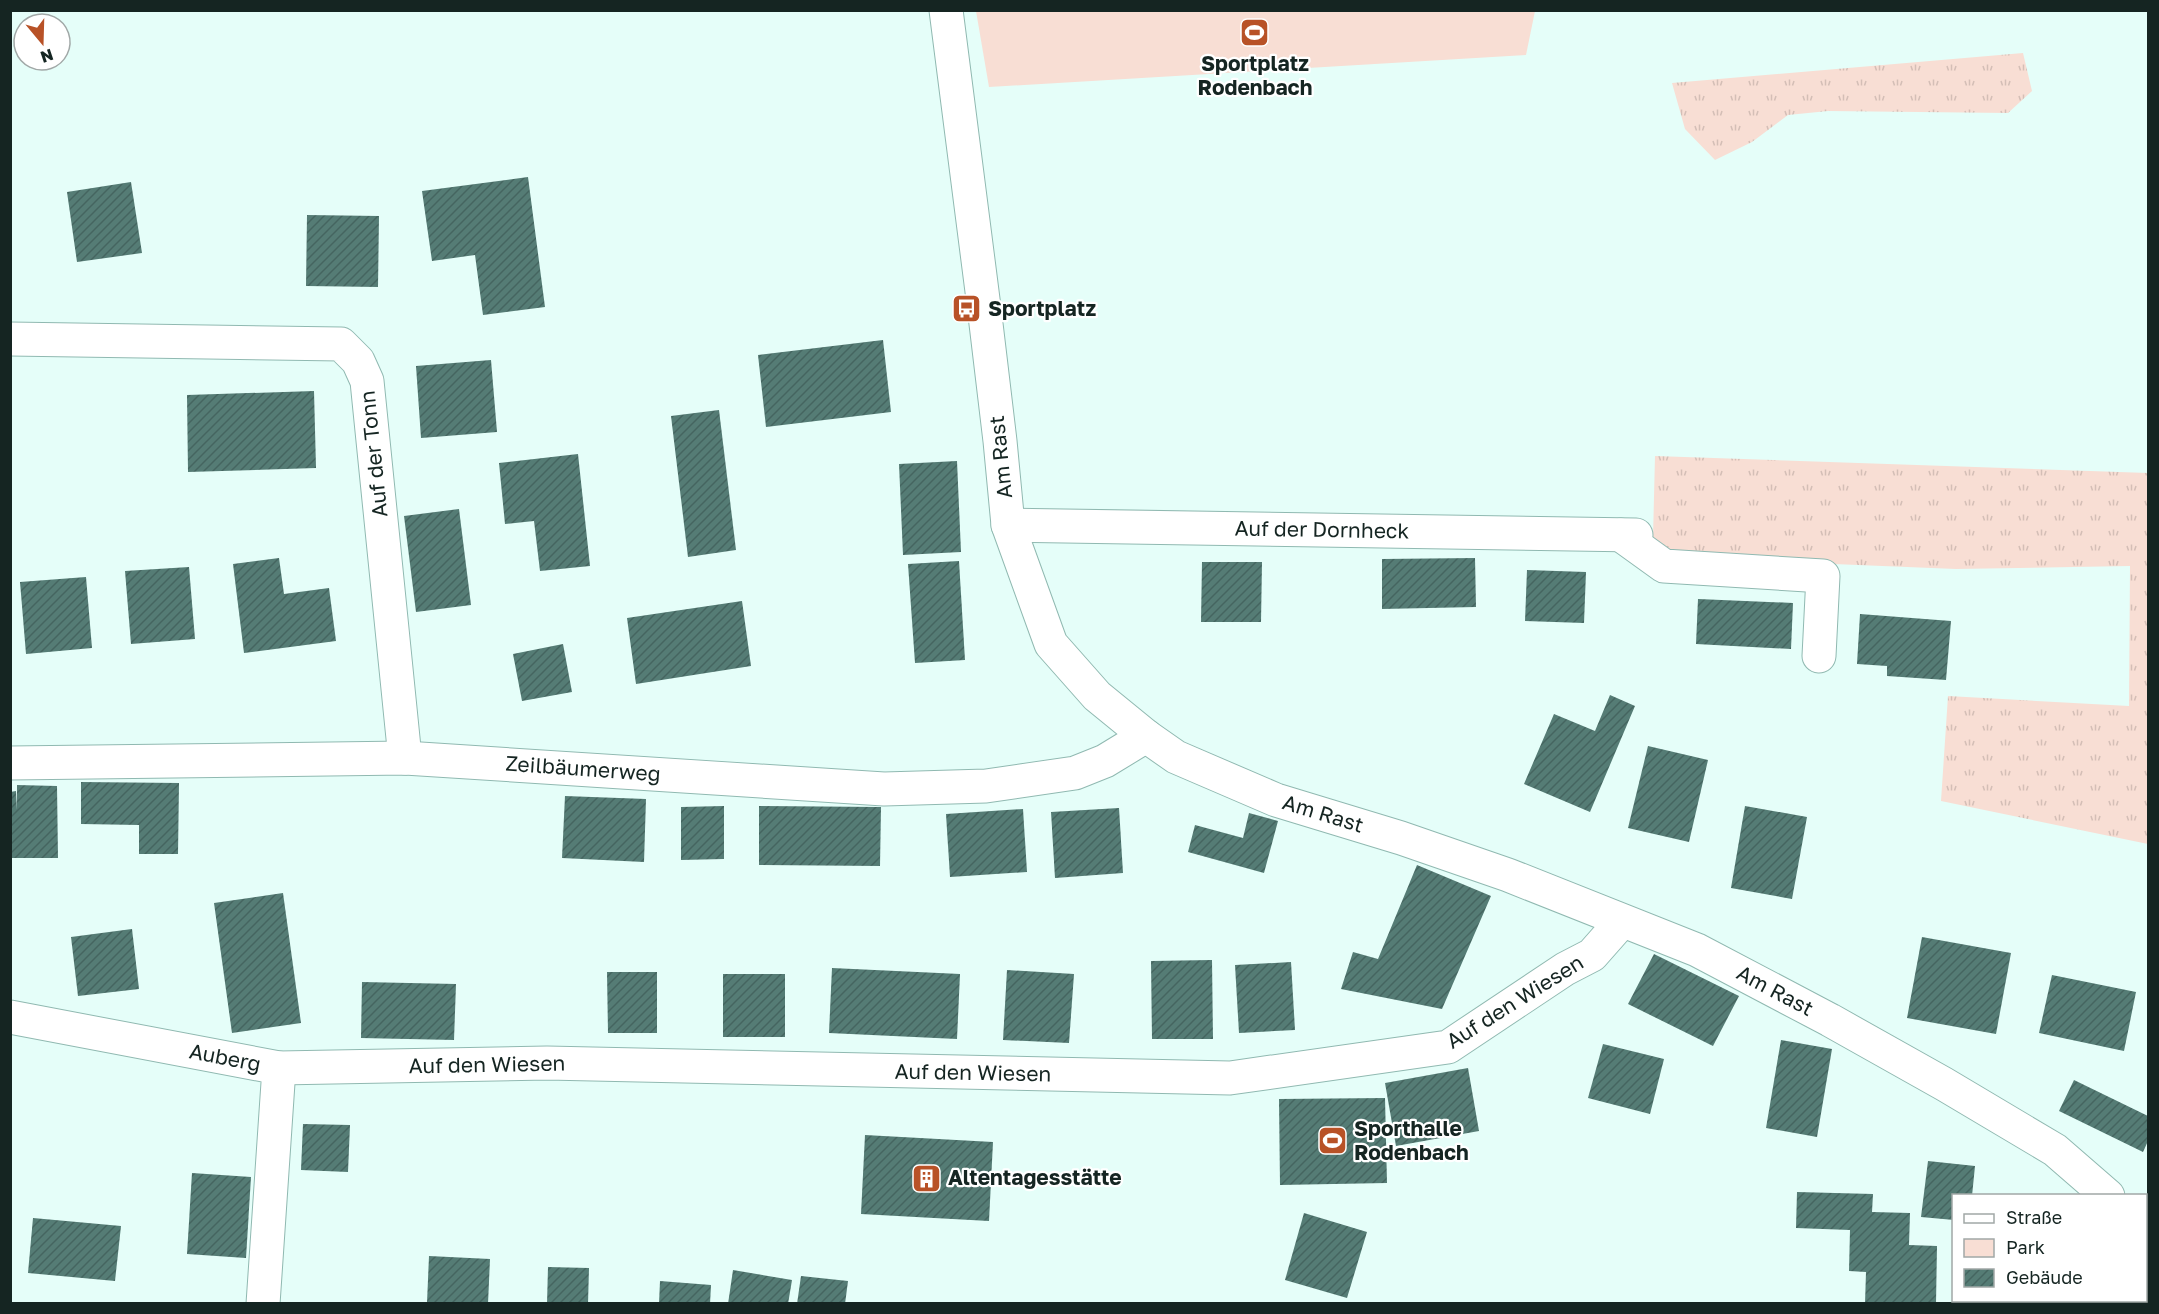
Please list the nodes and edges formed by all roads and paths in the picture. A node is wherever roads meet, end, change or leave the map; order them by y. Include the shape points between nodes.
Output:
1 (946, 10) edge
2 (10, 339) edge
3 (1008, 525) junction
4 (1818, 656) dead end
5 (1146, 736) junction
6 (405, 758) junction
7 (10, 763) edge
8 (1622, 921) junction
9 (10, 1017) edge
10 (279, 1068) junction
11 (2106, 1194) edge
12 (263, 1304) edge

1 - 3 street, Am Rast
2 - 6 street, Auf der Tonn via 341,344 358,361 367,381
3 - 4 street, Auf der Dornheck via 1628,535 1664,566 1823,576
3 - 5 street, Am Rast via 1051,644 1097,696
5 - 6 street, Zeilbäumerweg via 1106,761 1075,773 986,786 884,789
5 - 8 street, Am Rast via 1176,757 1276,800 1508,875
6 - 7 street, Zeilbäumerweg
8 - 10 street, Auf den Wiesen via 1592,955 1448,1047 1230,1078 547,1063
8 - 11 street, Am Rast via 1697,950 1944,1084 2055,1150
9 - 10 street, Auberg
10 - 12 street, Auberg

